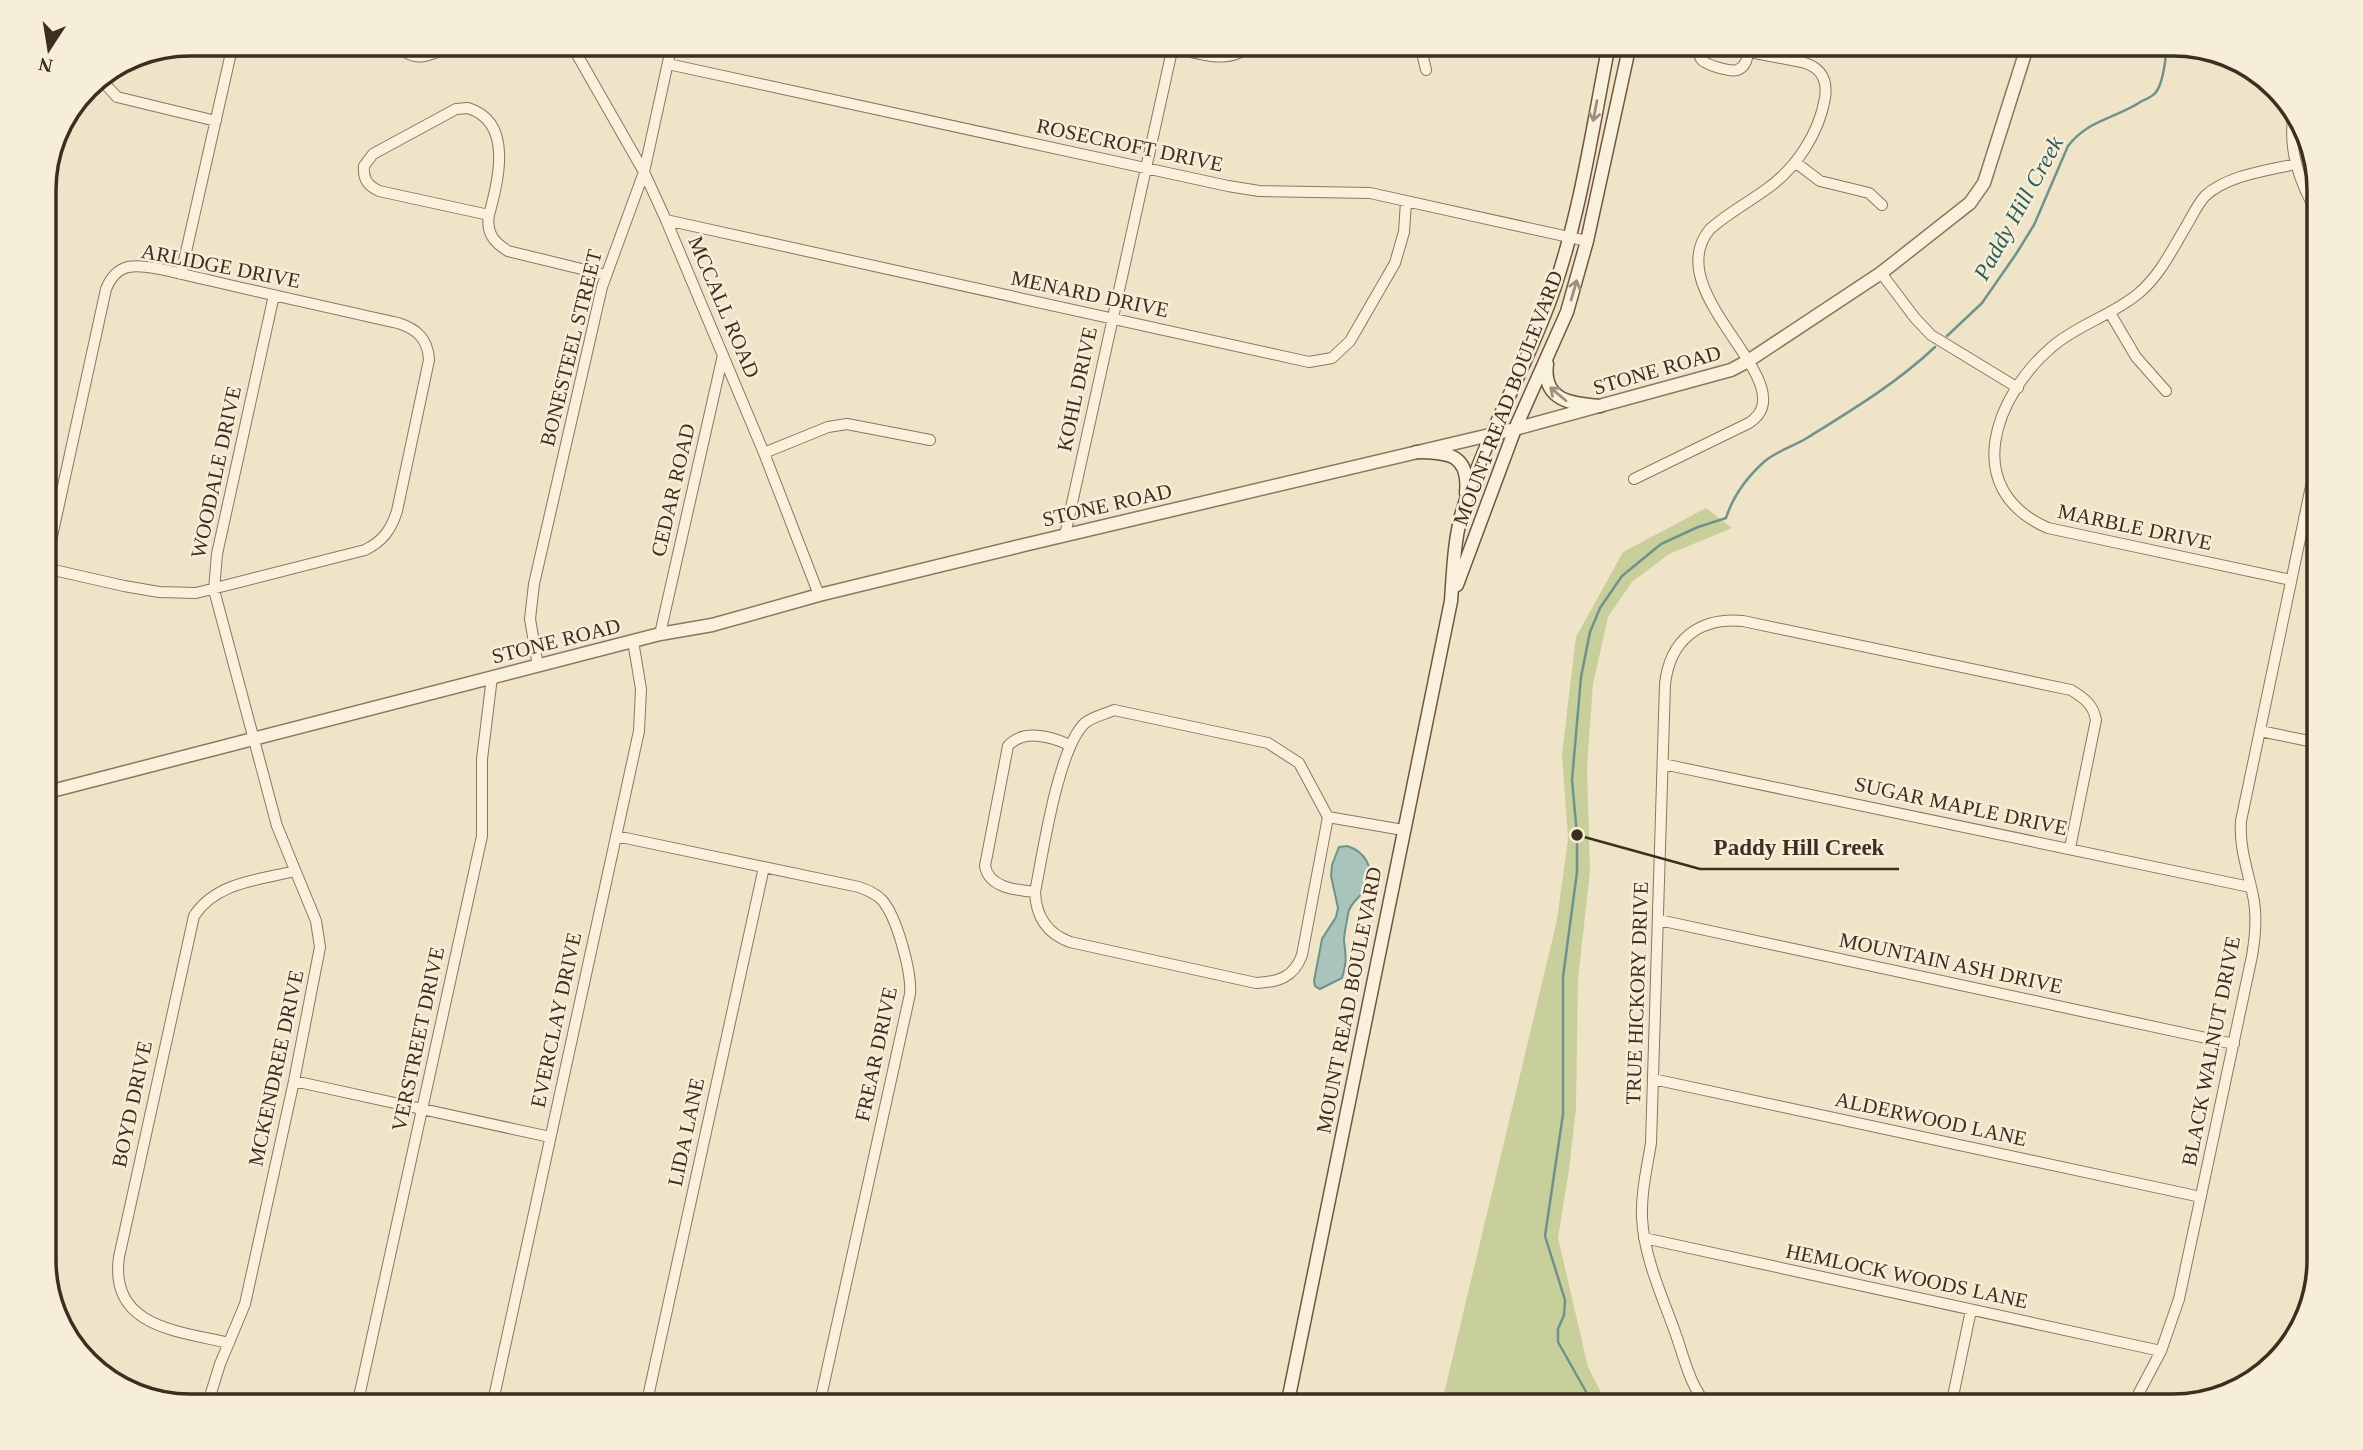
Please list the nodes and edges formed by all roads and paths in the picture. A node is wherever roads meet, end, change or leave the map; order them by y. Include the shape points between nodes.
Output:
1 (230, 56) edge
2 (578, 56) edge
3 (670, 56) edge
4 (1166, 56) edge
5 (1423, 56) edge
6 (1607, 56) edge
7 (1627, 56) edge
8 (1699, 56) edge
9 (1747, 56) edge
10 (1769, 56) edge
11 (2024, 56) edge
12 (668, 64) junction
13 (1426, 70) dead end
14 (106, 85) edge
15 (216, 121) junction
16 (2293, 130) edge
17 (1796, 162) junction
18 (2295, 164) junction
19 (1146, 168) junction
20 (644, 172) junction
21 (2307, 190) edge
22 (1406, 202) junction
23 (1882, 205) dead end
24 (489, 215) junction
25 (666, 220) junction
26 (1570, 237) junction
27 (1587, 241) junction
28 (1881, 273) junction
29 (181, 274) junction
30 (606, 275) junction
31 (274, 295) junction
32 (2110, 313) junction
33 (1112, 318) junction
34 (1549, 353) junction
35 (723, 354) junction
36 (1748, 362) junction
37 (2018, 388) junction
38 (2166, 391) dead end
39 (1600, 406) junction
40 (1515, 429) junction
41 (1492, 433) junction
42 (930, 440) dead end
43 (1416, 452) junction
44 (764, 453) junction
45 (1634, 479) dead end
46 (2307, 504) edge
47 (1465, 505) junction
48 (2304, 518) junction
49 (56, 519) edge
50 (2307, 519) edge
51 (1065, 535) junction
52 (56, 572) edge
53 (2291, 580) junction
54 (214, 590) junction
55 (819, 595) junction
56 (1451, 601) junction
57 (660, 634) junction
58 (633, 641) junction
59 (538, 666) junction
60 (492, 677) junction
61 (2260, 731) junction
62 (253, 738) junction
63 (2307, 741) edge
64 (1069, 745) junction
65 (1663, 764) junction
66 (56, 790) edge
67 (1328, 817) junction
68 (1403, 830) junction
69 (616, 836) junction
70 (2070, 848) junction
71 (764, 867) junction
72 (295, 870) junction
73 (2250, 887) junction
74 (1035, 892) junction
75 (1659, 920) junction
76 (2234, 1044) junction
77 (1653, 1079) junction
78 (294, 1081) junction
79 (422, 1108) junction
80 (550, 1137) junction
81 (2201, 1197) junction
82 (1644, 1238) junction
83 (1972, 1310) junction
84 (229, 1343) junction
85 (2161, 1351) junction
86 (211, 1394) edge
87 (360, 1394) edge
88 (495, 1394) edge
89 (649, 1394) edge
90 (822, 1394) edge
91 (1289, 1394) edge
92 (1699, 1394) edge
93 (1954, 1394) edge
94 (2138, 1394) edge

1 - 15 street
2 - 20 street, MCCALL ROAD
3 - 12 street, BONESTEEL STREET
4 - 19 street, KOHL DRIVE
5 - 13 street
6 -> 26 street, MOUNT READ BOULEVARD
7 - 27 street, MOUNT READ BOULEVARD
8 - 9 street via 1707,64 1735,71
10 - 17 street via 1811,64 1823,75 1822,112
11 - 28 street, STONE ROAD via 1978,193
12 - 19 street, ROSECROFT DRIVE
12 - 20 street, BONESTEEL STREET
14 - 15 street via 125,101
15 - 29 street
16 - 18 street
17 - 23 street via 1821,181 1869,193
17 - 36 street via 1718,221 1704,236 1698,252 1704,290
18 - 21 street
18 - 32 street, MARBLE DRIVE via 2236,179 2204,197 2154,279
19 - 22 street, ROSECROFT DRIVE via 1259,191 1352,192
19 - 33 street, KOHL DRIVE
20 - 25 street, MCCALL ROAD
20 - 30 street, BONESTEEL STREET
22 - 26 street, ROSECROFT DRIVE
22 - 33 street, MENARD DRIVE via 1395,263 1350,341 1332,358 1309,362
24 - 24 street via 379,191 366,181 364,166 373,154 449,112 474,110 492,129 500,155 499,180
24 - 30 street via 489,233 508,251
25 - 33 street, MENARD DRIVE
25 - 35 street, MCCALL ROAD
26 - 27 street, ROSECROFT DRIVE
26 - 41 street, MOUNT READ BOULEVARD via 1541,326
34 -> 27 street, MOUNT READ BOULEVARD via 1567,312
28 - 36 street, STONE ROAD
28 - 37 street via 1931,335
29 - 31 street, ARLIDGE DRIVE
29 - 49 street, ARLIDGE DRIVE via 128,267 110,278
30 - 59 street, BONESTEEL STREET via 534,584 530,619
31 - 54 street, WOODALE DRIVE via 217,554
31 - 54 street, ARLIDGE DRIVE via 415,330 426,344 429,360 397,510 383,538 365,550
32 - 37 street, MARBLE DRIVE via 2053,346
32 - 38 street via 2136,357
33 - 51 street, KOHL DRIVE
39 -> 34 street via 1574,404 1553,392 1546,379
34 - 40 street, MOUNT READ BOULEVARD
35 - 44 street, MCCALL ROAD
35 - 57 street, CEDAR ROAD
36 - 39 street, STONE ROAD
36 - 45 street via 1763,392 1759,416
37 - 53 street, MARBLE DRIVE via 1999,423 1993,457 2003,491 2024,515 2064,532
39 - 40 street, STONE ROAD
40 - 41 street, STONE ROAD
40 - 56 street, MOUNT READ BOULEVARD
41 - 43 street, STONE ROAD
41 - 47 street, MOUNT READ BOULEVARD
42 - 44 street via 847,424
43 - 47 street via 1459,460 1466,471
43 - 51 street, STONE ROAD
44 - 55 street, MCCALL ROAD
46 - 48 street, BLACK WALNUT DRIVE
47 - 56 street, MOUNT READ BOULEVARD
48 - 50 street
48 - 53 street, BLACK WALNUT DRIVE
51 - 55 street, STONE ROAD
52 - 54 street via 159,592
53 - 61 street, BLACK WALNUT DRIVE
54 - 62 street, WOODALE DRIVE
55 - 57 street, STONE ROAD via 712,625
56 - 68 street, MOUNT READ BOULEVARD
57 - 58 street, STONE ROAD
58 - 59 street, STONE ROAD
58 - 69 street, EVERCLAY DRIVE via 642,711
59 - 60 street, STONE ROAD
60 - 62 street, STONE ROAD
60 - 79 street, VERSTREET DRIVE via 482,759 482,836
61 - 63 street
61 - 73 street, BLACK WALNUT DRIVE via 2241,821 2241,850
62 - 66 street, STONE ROAD
62 - 72 street, MCKENDREE DRIVE via 277,825
64 - 67 street via 1088,720 1114,710 1268,743 1299,763
64 - 74 street
64 - 74 street via 1046,737 1021,736 1007,747 986,874 1017,890
65 - 70 street, SUGAR MAPLE DRIVE
65 - 70 street, TRUE HICKORY DRIVE via 1665,684 1673,653 1700,628 1720,621 1743,621 2060,687 2082,696 2096,720
65 - 75 street, TRUE HICKORY DRIVE
67 - 68 street
67 - 74 street via 1302,955 1297,969 1273,983 1242,981 1059,938 1040,917
68 - 91 street, MOUNT READ BOULEVARD
69 - 71 street, FREAR DRIVE
69 - 80 street, EVERCLAY DRIVE
70 - 73 street, SUGAR MAPLE DRIVE
71 - 89 street, LIDA LANE
71 - 90 street, FREAR DRIVE via 876,894 892,916 911,984
72 - 78 street, MCKENDREE DRIVE via 316,921 320,947
72 - 84 street, BOYD DRIVE via 225,888 202,904 194,916 117,1269 121,1292 146,1320
73 - 76 street, BLACK WALNUT DRIVE via 2255,935
75 - 76 street, MOUNTAIN ASH DRIVE
75 - 77 street, TRUE HICKORY DRIVE
76 - 81 street, BLACK WALNUT DRIVE
77 - 81 street, ALDERWOOD LANE
77 - 82 street, TRUE HICKORY DRIVE via 1651,1143 1642,1204
78 - 79 street
78 - 84 street, MCKENDREE DRIVE via 245,1304
79 - 80 street
79 - 87 street, VERSTREET DRIVE
80 - 88 street, EVERCLAY DRIVE
81 - 85 street, BLACK WALNUT DRIVE via 2179,1299
82 - 83 street, HEMLOCK WOODS LANE
82 - 92 street, TRUE HICKORY DRIVE
83 - 85 street, HEMLOCK WOODS LANE
83 - 93 street
84 - 86 street, MCKENDREE DRIVE
85 - 94 street, BLACK WALNUT DRIVE

